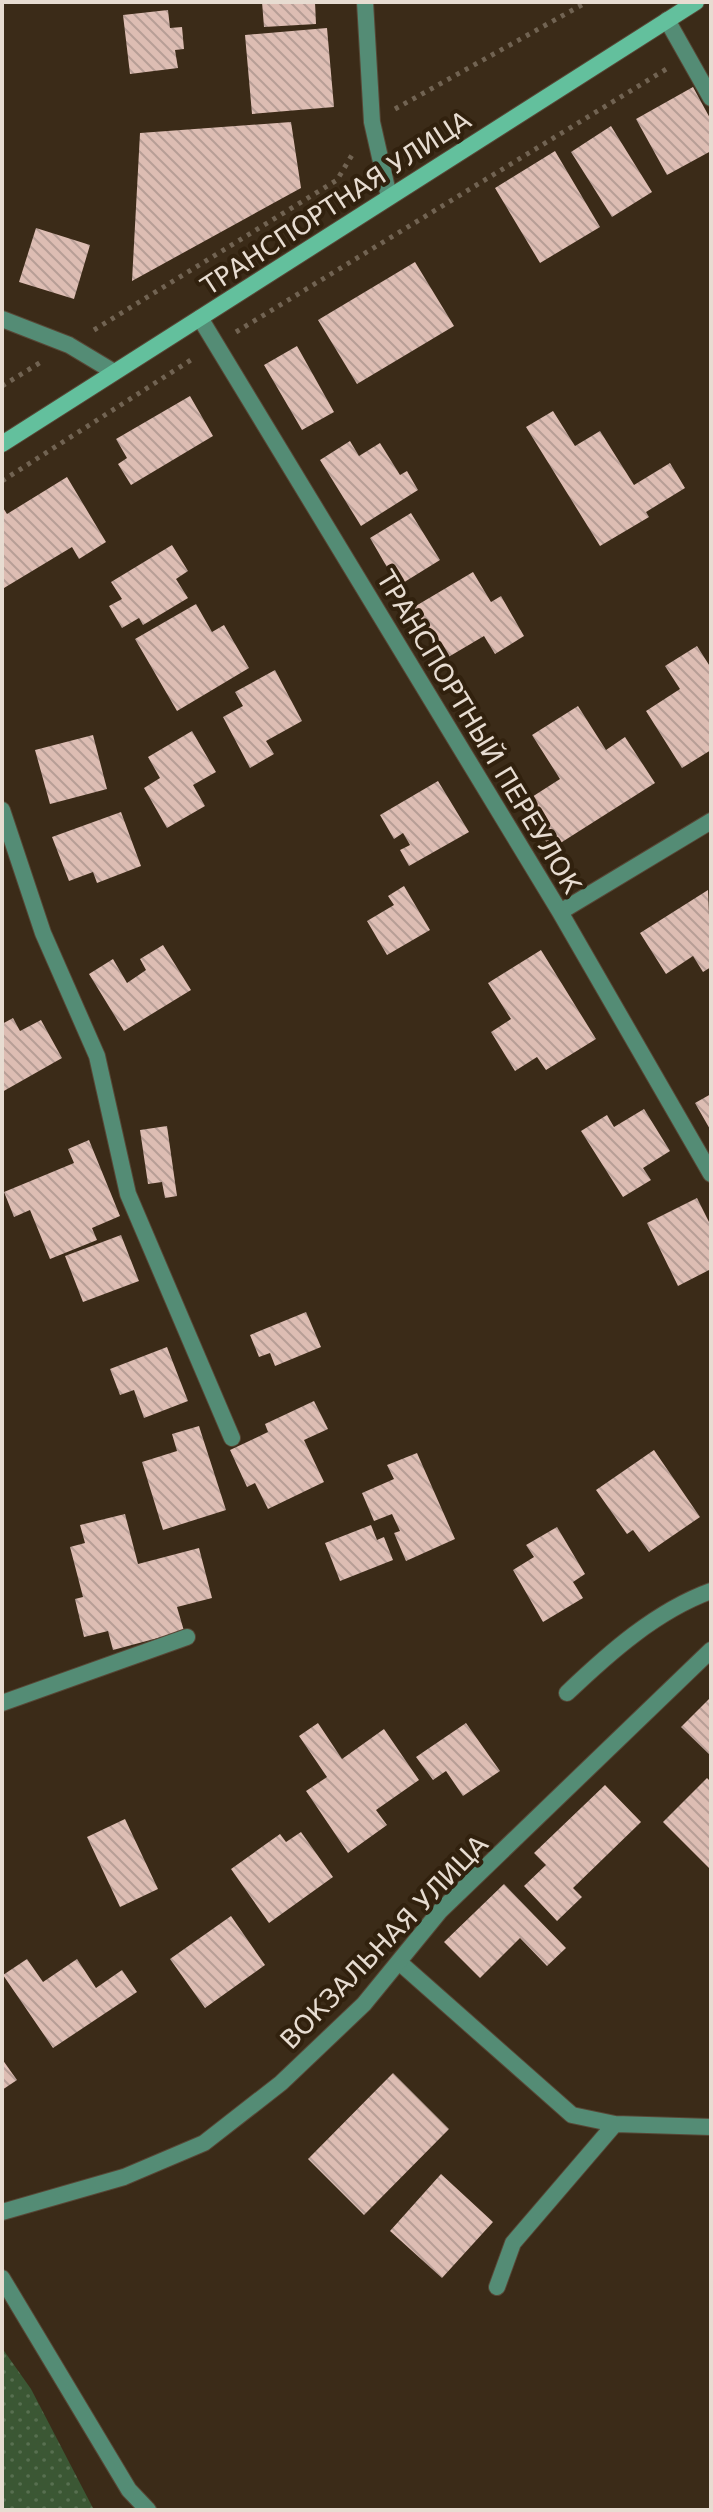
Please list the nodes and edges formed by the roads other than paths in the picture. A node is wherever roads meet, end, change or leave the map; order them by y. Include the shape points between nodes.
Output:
1 (365, 2) edge
2 (696, 2) edge
3 (667, 20) junction
4 (711, 98) edge
5 (389, 197) junction
6 (200, 318) junction
7 (2, 319) edge
8 (114, 372) junction
9 (2, 444) edge
10 (2, 810) edge
11 (711, 821) edge
12 (560, 912) junction
13 (709, 1167) edge
14 (232, 1438) dead end
15 (711, 1591) edge
16 (187, 1637) dead end
17 (711, 1650) edge
18 (567, 1693) dead end
19 (2, 1703) edge
20 (399, 1962) junction
21 (615, 2124) junction
22 (711, 2127) edge
23 (2, 2212) edge
24 (2, 2278) edge
25 (497, 2287) dead end
26 (148, 2510) edge

1 - 5 street via 372,122
2 - 3 main road, ТРАНСПОРТНАЯ УЛИЦА
3 - 4 street
3 - 5 main road, ТРАНСПОРТНАЯ УЛИЦА
5 - 6 main road, ТРАНСПОРТНАЯ УЛИЦА
6 - 8 main road, ТРАНСПОРТНАЯ УЛИЦА
6 - 12 street, ТРАНСПОРТНЫЙ ПЕРЕУЛОК
7 - 8 street via 69,345
8 - 9 main road, ТРАНСПОРТНАЯ УЛИЦА
10 - 14 street via 43,933 97,1056 128,1194
11 - 12 street
12 - 13 street, ТРАНСПОРТНЫЙ ПЕРЕУЛОК
15 - 18 street via 685,1601 607,1655
16 - 19 street
17 - 20 street, ВОКЗАЛЬНАЯ УЛИЦА via 440,1911
20 - 21 street via 572,2115
20 - 23 street, ВОКЗАЛЬНАЯ УЛИЦА via 364,2004 281,2083 204,2143 124,2177
21 - 22 street
21 - 25 street via 513,2243
24 - 26 street via 129,2490

